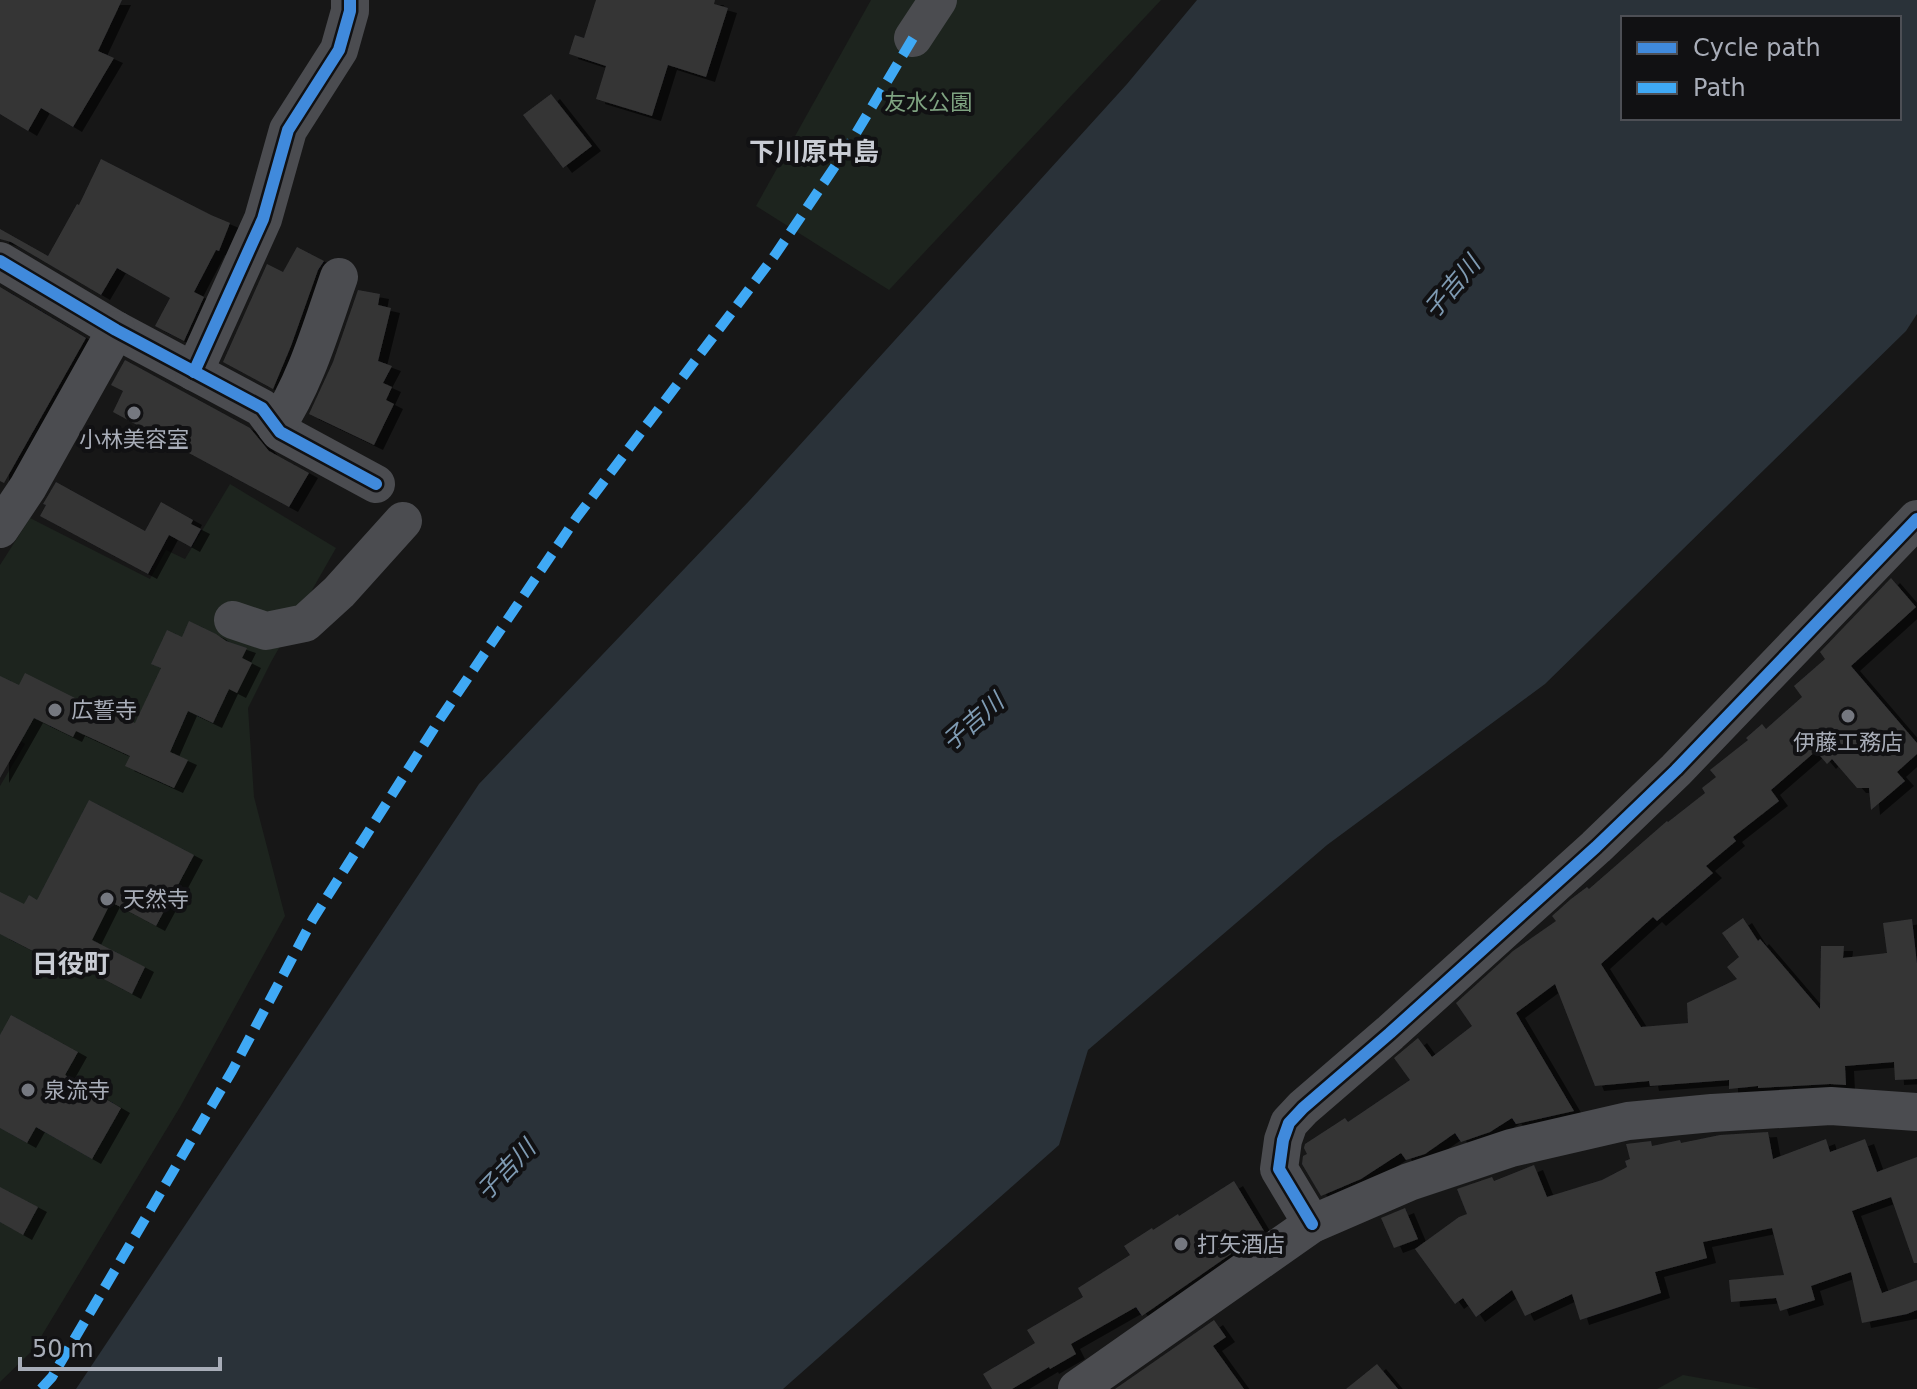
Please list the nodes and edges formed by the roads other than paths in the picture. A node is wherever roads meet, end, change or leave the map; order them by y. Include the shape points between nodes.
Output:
1 (350, 0) edge
2 (938, 0) edge
3 (913, 38) dead end
4 (0, 261) edge
5 (339, 277) dead end
6 (116, 330) junction
7 (194, 372) junction
8 (276, 427) junction
9 (376, 484) dead end
10 (1917, 519) edge
11 (403, 521) dead end
12 (0, 529) edge
13 (233, 620) dead end
14 (1917, 1112) edge
15 (1312, 1224) junction
16 (1077, 1389) edge

1 - 7 street via 339,50 288,130 263,219
2 - 3 street
4 - 6 street
5 - 8 street via 317,342
6 - 7 street
6 - 12 street
7 - 8 street via 262,408
8 - 9 street
10 - 15 street via 1596,847 1289,1123 1279,1169
11 - 13 street via 305,623 266,631
14 - 15 street via 1831,1106 1628,1121 1511,1148 1409,1182
15 - 16 street

